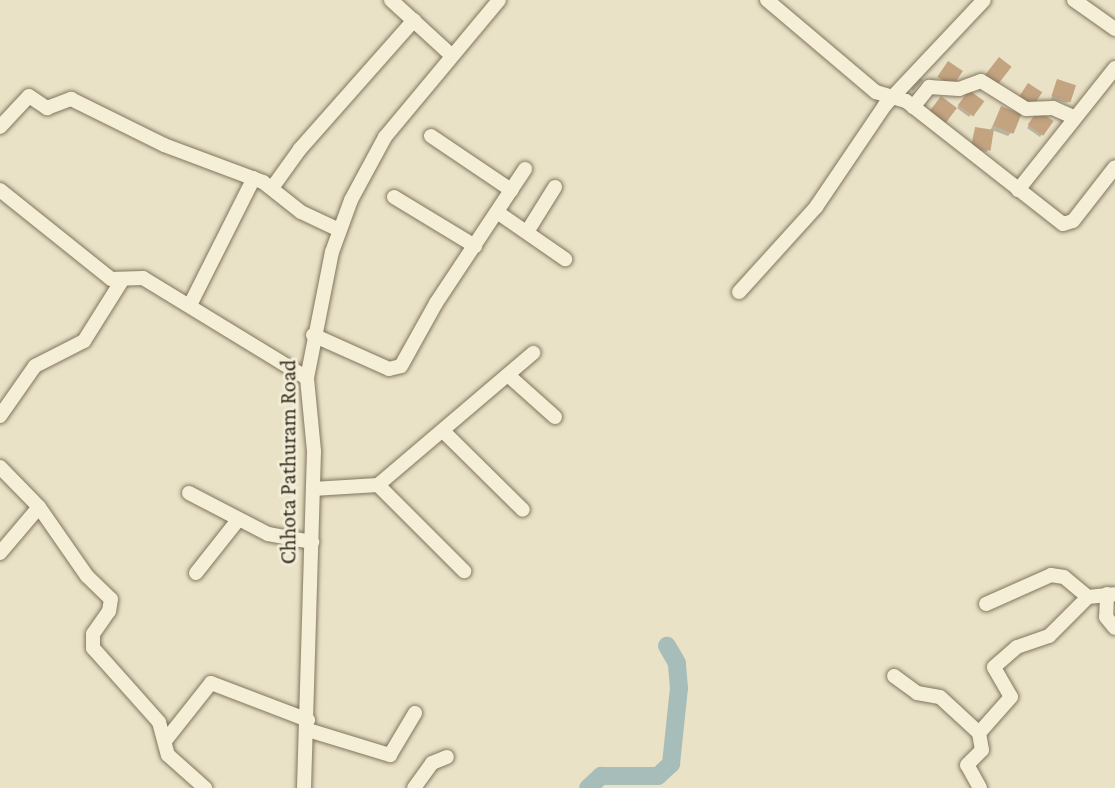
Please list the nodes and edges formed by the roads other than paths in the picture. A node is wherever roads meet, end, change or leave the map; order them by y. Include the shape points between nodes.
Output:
1 (391, 0) edge
2 (499, 0) edge
3 (767, 0) edge
4 (984, 0) edge
5 (1074, 0) edge
6 (414, 20) junction
7 (1115, 29) edge
8 (451, 55) junction
9 (1115, 68) edge
10 (895, 98) junction
11 (913, 107) junction
12 (1075, 118) junction
13 (0, 127) edge
14 (431, 136) dead end
15 (1115, 167) edge
16 (525, 169) dead end
17 (254, 178) junction
18 (555, 187) dead end
19 (272, 188) junction
20 (0, 190) edge
21 (511, 190) junction
22 (1018, 190) junction
23 (394, 197) dead end
24 (497, 212) junction
25 (339, 230) junction
26 (527, 232) junction
27 (475, 246) junction
28 (565, 259) dead end
29 (121, 282) junction
30 (739, 292) dead end
31 (190, 305) junction
32 (313, 335) junction
33 (533, 353) dead end
34 (508, 375) junction
35 (307, 378) junction
36 (0, 416) edge
37 (555, 417) dead end
38 (443, 431) junction
39 (0, 467) edge
40 (378, 485) junction
41 (313, 489) junction
42 (189, 493) dead end
43 (39, 507) junction
44 (523, 510) dead end
45 (238, 520) junction
46 (312, 542) junction
47 (0, 553) edge
48 (464, 571) dead end
49 (196, 573) dead end
50 (1111, 594) edge
51 (1088, 597) junction
52 (986, 604) dead end
53 (1115, 628) edge
54 (894, 676) dead end
55 (415, 713) dead end
56 (308, 725) junction
57 (979, 733) junction
58 (165, 741) junction
59 (447, 757) dead end
60 (205, 788) edge
61 (304, 788) edge
62 (414, 788) edge
63 (980, 788) edge

1 - 6 street
2 - 8 street, Chhota Pathuram Road
3 - 10 street via 876,92
4 - 10 street
5 - 7 street
6 - 8 street
6 - 19 street
8 - 25 street, Chhota Pathuram Road via 385,137
9 - 12 street
10 - 11 street
10 - 30 street via 816,207
11 - 12 street via 929,87 959,89 981,81 1026,109 1053,108
11 - 22 street
12 - 22 street
13 - 17 street via 29,96 47,108 71,99 164,145
14 - 21 street
15 - 22 street via 1067,224
16 - 21 street
17 - 19 street
17 - 31 street
18 - 26 street
19 - 25 street via 301,212
20 - 29 street
21 - 24 street
23 - 27 street
24 - 26 street
24 - 27 street
25 - 32 street, Chhota Pathuram Road
26 - 28 street
27 - 32 street via 397,369
29 - 31 street via 143,278
29 - 36 street via 84,341 35,366
31 - 35 street
32 - 35 street, Chhota Pathuram Road
33 - 34 street
34 - 37 street
34 - 38 street
35 - 41 street, Chhota Pathuram Road
38 - 40 street
38 - 44 street
39 - 43 street
40 - 41 street
40 - 48 street
41 - 46 street, Chhota Pathuram Road
42 - 45 street
43 - 47 street
43 - 58 street via 87,576 111,599 90,642 159,722
45 - 46 street via 279,538
45 - 49 street
46 - 56 street, Chhota Pathuram Road
50 - 51 street
50 - 53 street via 1106,617
51 - 52 street via 1064,577 1051,575
51 - 57 street via 1049,636 1017,647 999,661 994,672 1011,697
54 - 57 street via 917,693 940,697
55 - 56 street via 390,755
56 - 58 street via 211,683
56 - 61 street, Chhota Pathuram Road
57 - 63 street via 982,750 967,768
58 - 60 street via 168,755
59 - 62 street via 427,768

